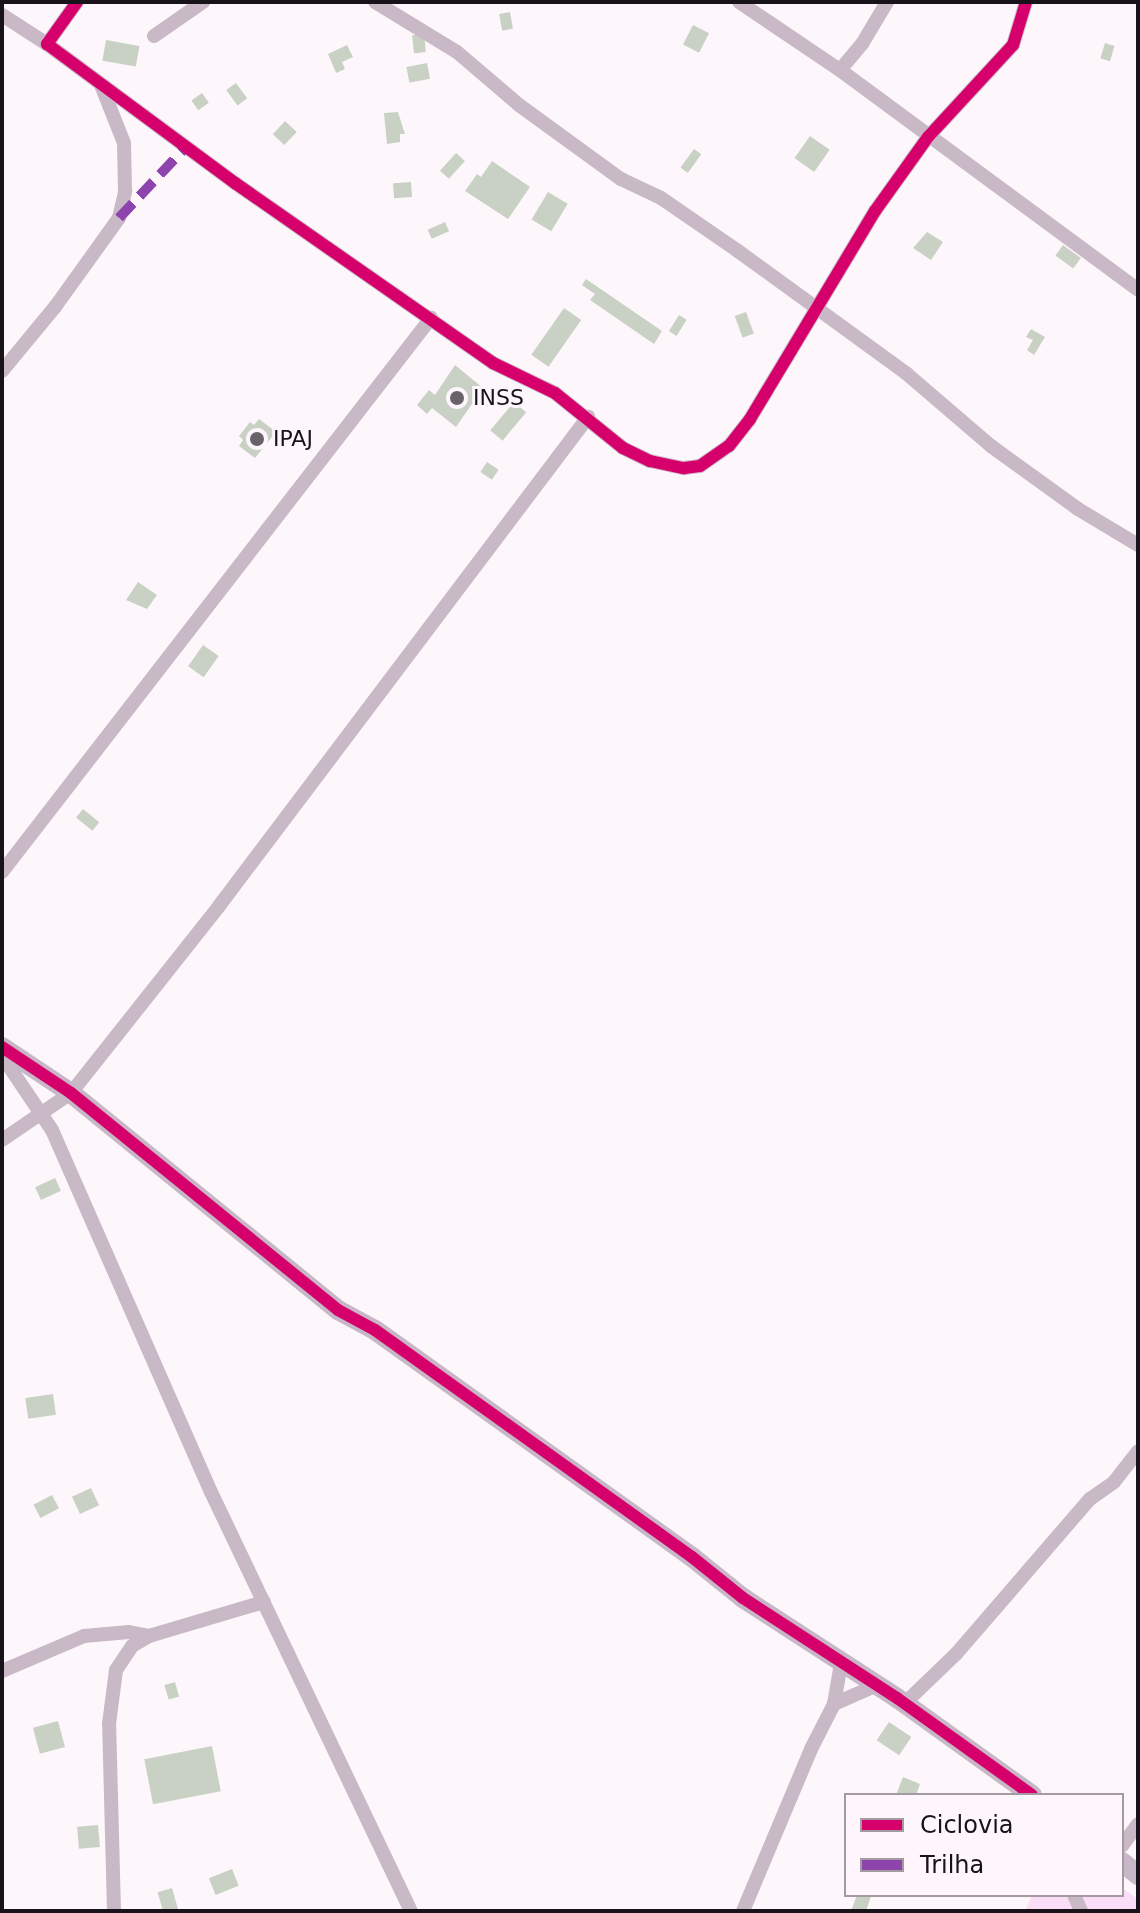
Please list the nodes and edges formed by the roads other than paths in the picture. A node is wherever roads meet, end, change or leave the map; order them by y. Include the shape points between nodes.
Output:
1 (77, 2) edge
2 (203, 2) edge
3 (375, 2) edge
4 (739, 2) edge
5 (887, 2) edge
6 (1026, 2) edge
7 (2, 15) edge
8 (154, 36) dead end
9 (47, 44) junction
10 (840, 70) junction
11 (101, 83) junction
12 (928, 137) junction
13 (1138, 290) edge
14 (815, 310) junction
15 (431, 318) junction
16 (2, 371) edge
17 (588, 417) junction
18 (1138, 545) edge
19 (2, 872) edge
20 (2, 1047) edge
21 (2, 1056) edge
22 (71, 1093) junction
23 (42, 1116) junction
24 (2, 1140) edge
25 (1138, 1451) edge
26 (264, 1602) junction
27 (149, 1636) junction
28 (841, 1663) junction
29 (2, 1671) edge
30 (875, 1686) junction
31 (905, 1703) junction
32 (834, 1704) junction
33 (1029, 1793) edge
34 (1138, 1824) edge
35 (1124, 1843) edge
36 (114, 1911) edge
37 (411, 1911) edge
38 (743, 1911) edge

1 - 9 street
2 - 8 street
3 - 14 street via 457,52 610,171 661,198
4 - 10 street
5 - 10 street
6 - 12 street via 1006,53
7 - 9 street
9 - 11 street
10 - 12 street
11 - 15 street
11 - 16 street via 124,143 125,191 119,218
12 - 13 street
12 - 14 street
14 - 17 street via 750,419 729,446 700,466 668,467 650,461 604,436
14 - 18 street via 907,374 1014,463
15 - 17 street via 493,363 546,388
15 - 19 street
17 - 22 street
20 - 22 street
21 - 23 street
22 - 23 street
22 - 28 street via 338,1310 375,1330 743,1598
23 - 24 street
23 - 26 street
25 - 31 street via 956,1654
26 - 27 street
26 - 37 street
27 - 29 street via 84,1636
27 - 36 street via 123,1656 112,1694
28 - 30 street
28 - 32 street
30 - 31 street
30 - 32 street
31 - 33 street
32 - 38 street
34 - 35 street

